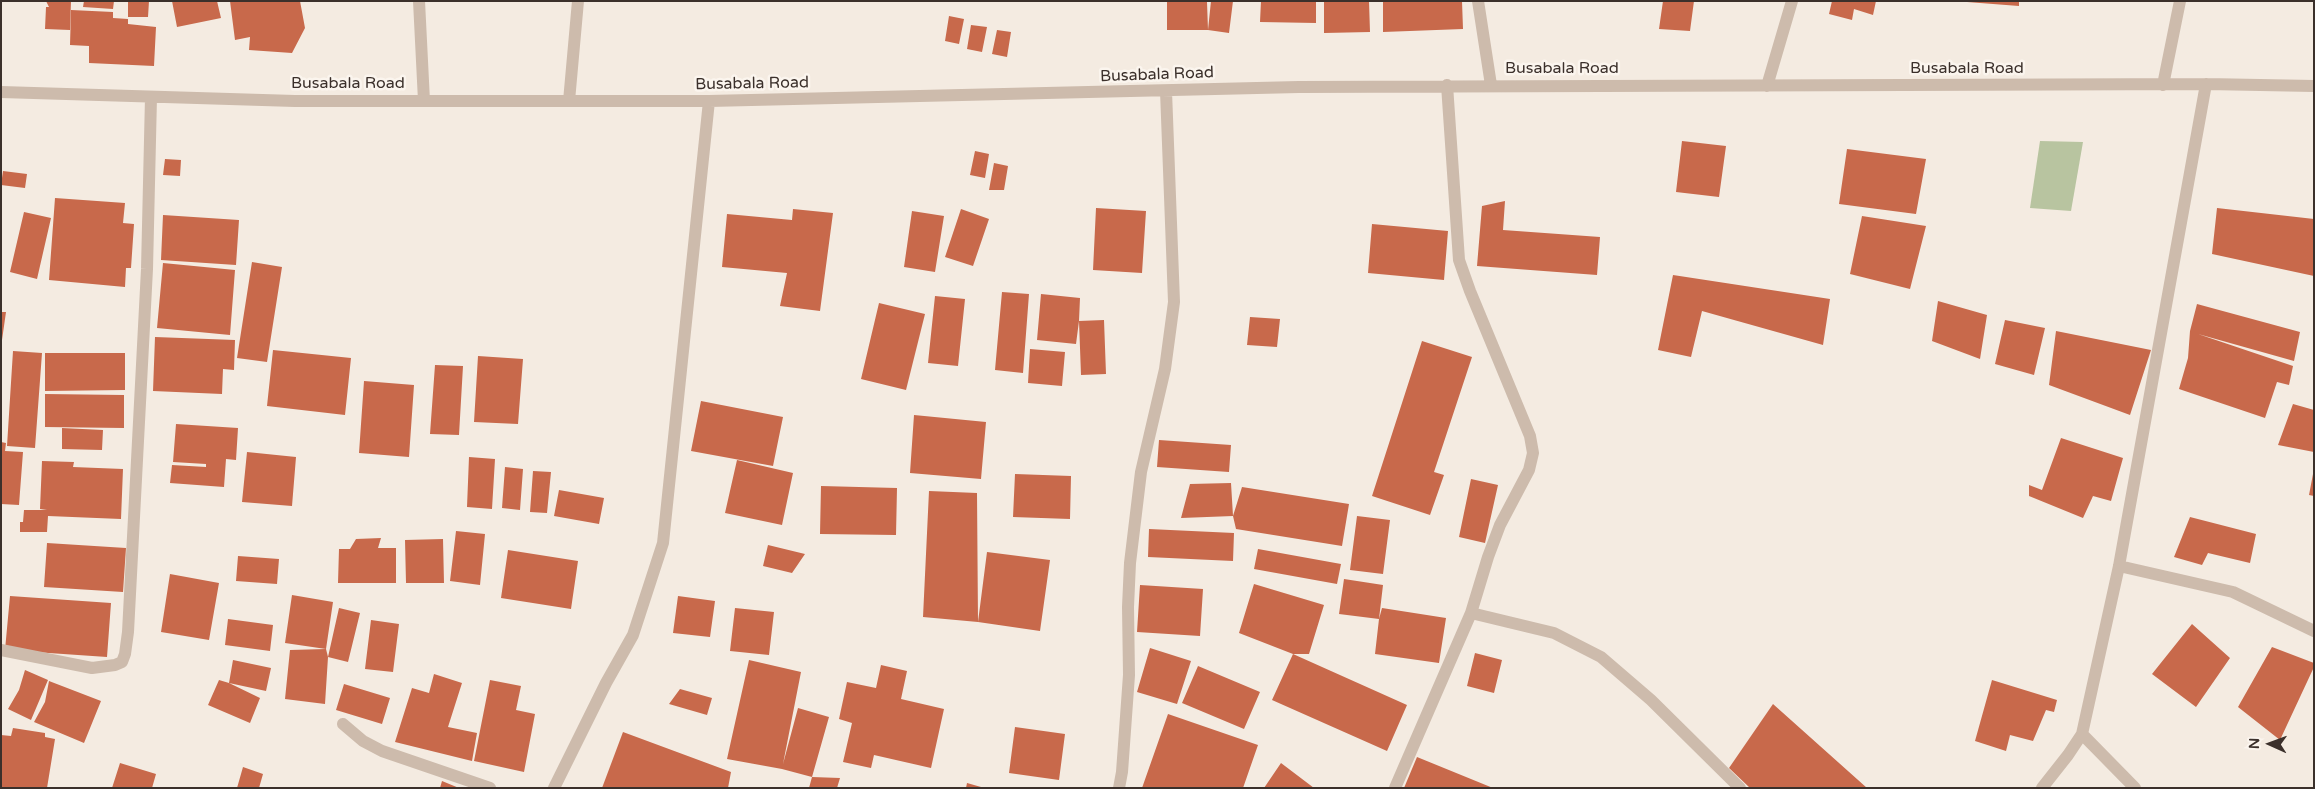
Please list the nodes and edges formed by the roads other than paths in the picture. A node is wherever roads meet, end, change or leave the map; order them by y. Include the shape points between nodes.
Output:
1 (419, 1) edge
2 (578, 1) edge
3 (1478, 1) edge
4 (1792, 1) edge
5 (2180, 1) edge
6 (2206, 84) junction
7 (1447, 85) junction
8 (1491, 85) junction
9 (2163, 85) junction
10 (1767, 86) junction
11 (2314, 86) edge
12 (1166, 91) junction
13 (1, 92) edge
14 (151, 97) junction
15 (424, 101) junction
16 (570, 101) junction
17 (709, 101) junction
18 (2119, 566) junction
19 (1471, 613) junction
20 (2314, 631) edge
21 (1, 650) edge
22 (343, 724) dead end
23 (2082, 734) junction
24 (490, 788) edge
25 (554, 788) edge
26 (1119, 788) edge
27 (1395, 788) edge
28 (1740, 788) edge
29 (2042, 788) edge
30 (2135, 788) edge

1 - 15 street
2 - 16 street
3 - 8 street
4 - 10 street
5 - 9 street
6 - 9 street, Busabala Road
6 - 11 street, Busabala Road
6 - 18 street
7 - 8 street, Busabala Road
7 - 12 street, Busabala Road
7 - 19 street via 1460,260 1530,436 1533,453 1529,470 1497,533
8 - 10 street, Busabala Road
9 - 10 street, Busabala Road
12 - 17 street, Busabala Road
12 - 26 street via 1174,302 1165,369 1141,472 1130,563 1129,675
13 - 14 street, Busabala Road
14 - 15 street, Busabala Road
14 - 21 street via 147,269 125,654 122,662 115,666 92,668
15 - 16 street, Busabala Road
16 - 17 street, Busabala Road
17 - 25 street via 663,543 633,635
18 - 20 street via 2233,592
18 - 23 street
19 - 27 street
19 - 28 street via 1554,633 1601,656 1652,700
22 - 24 street via 363,741 382,751
23 - 29 street
23 - 30 street

